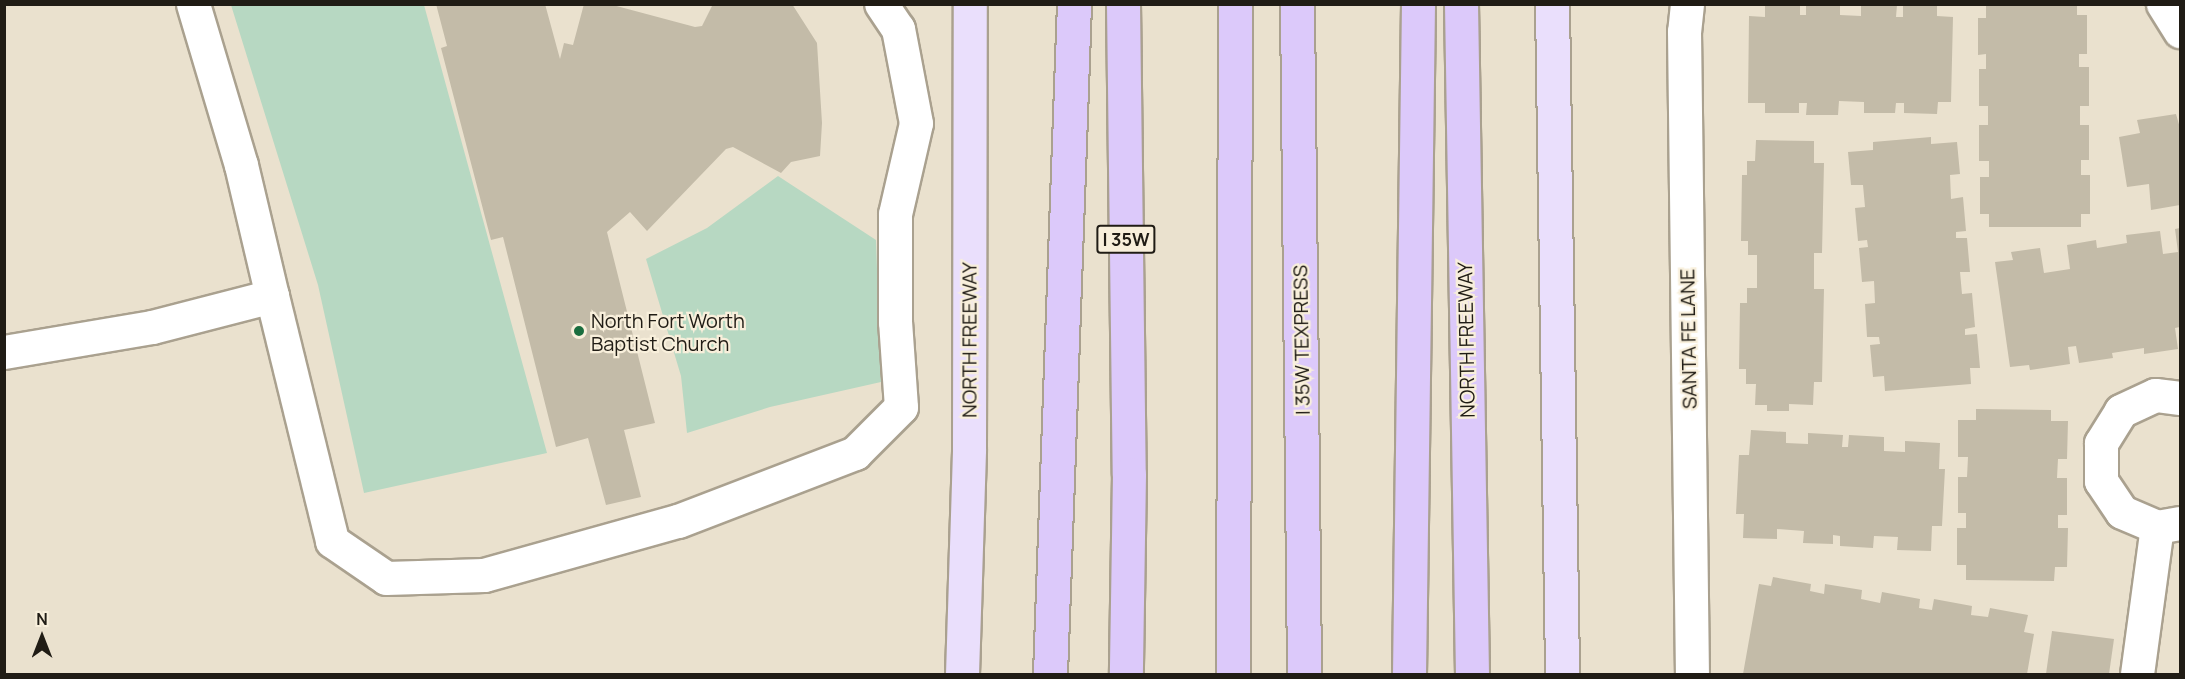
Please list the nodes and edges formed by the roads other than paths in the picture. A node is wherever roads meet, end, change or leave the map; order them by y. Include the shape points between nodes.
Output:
1 (193, 4) edge
2 (881, 4) edge
3 (970, 4) edge
4 (1074, 4) edge
5 (1123, 4) edge
6 (1234, 4) edge
7 (1298, 4) edge
8 (1418, 4) edge
9 (1461, 4) edge
10 (1552, 4) edge
11 (1688, 4) edge
12 (2163, 4) edge
13 (2181, 31) edge
14 (272, 296) junction
15 (4, 352) edge
16 (2181, 398) edge
17 (2169, 525) edge
18 (962, 675) edge
19 (1050, 675) edge
20 (1126, 675) edge
21 (1233, 675) edge
22 (1304, 675) edge
23 (1409, 675) edge
24 (1472, 675) edge
25 (1562, 675) edge
26 (1692, 675) edge
27 (2137, 675) edge

1 - 14 lane via 241,165
2 - 14 lane via 898,29 915,123 895,214 895,322 901,408 855,453 678,521 484,575 386,578 332,541
3 - 18 main road, NORTH FREEWAY via 969,449
4 - 19 highway
5 - 20 highway, I 35W via 1129,474
6 - 21 highway
7 - 22 highway, I 35W TEXPRESS
8 - 23 highway
9 - 24 highway, NORTH FREEWAY
10 - 25 main road
11 - 26 lane, SANTA FE LANE via 1684,31
12 - 13 lane
14 - 15 lane via 152,327
16 - 17 lane via 2155,395 2121,411 2101,443 2101,481 2122,512
17 - 27 lane

